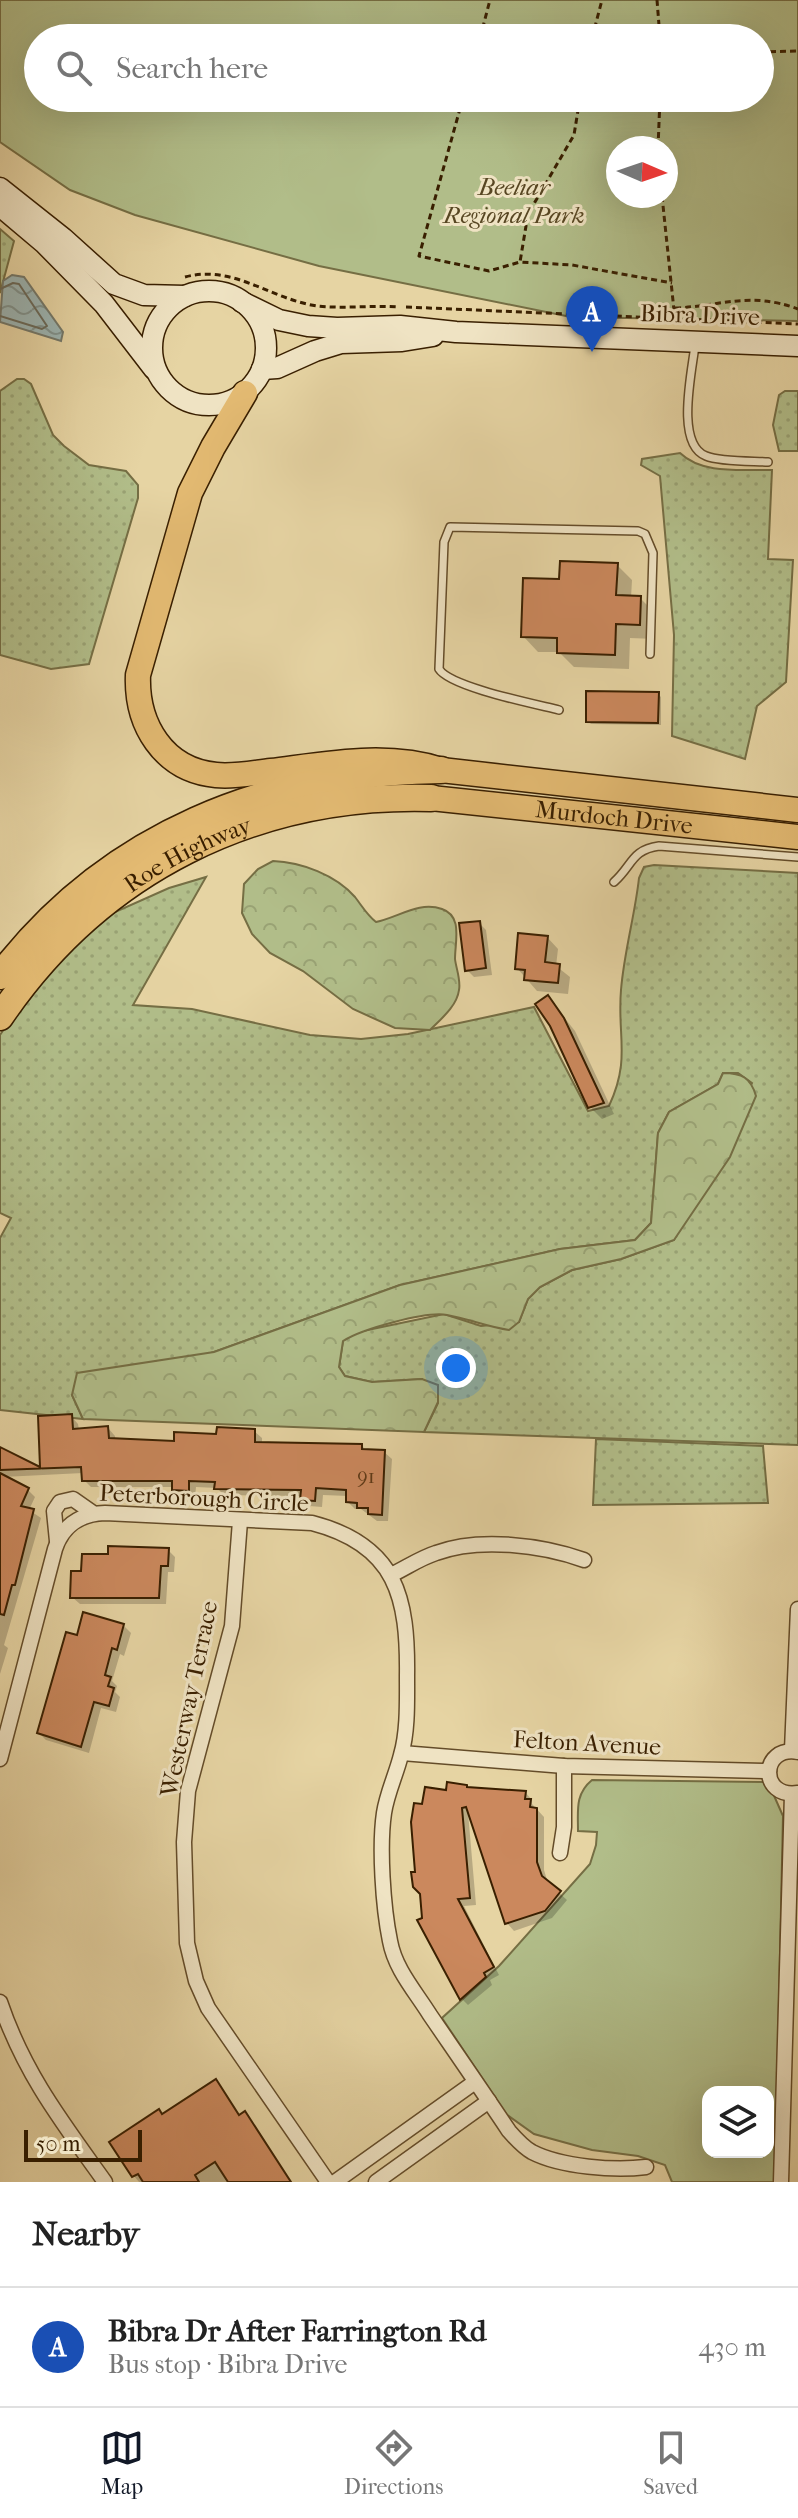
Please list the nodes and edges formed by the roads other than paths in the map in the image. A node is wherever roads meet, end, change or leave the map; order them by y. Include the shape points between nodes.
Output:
1 (0, 188) edge
2 (0, 206) edge
3 (185, 287) junction
4 (242, 302) junction
5 (456, 332) junction
6 (685, 340) junction
7 (798, 346) edge
8 (262, 369) junction
9 (156, 372) junction
10 (245, 393) junction
11 (768, 462) dead end
12 (650, 654) dead end
13 (559, 710) dead end
14 (441, 770) junction
15 (431, 798) joint
16 (798, 810) edge
17 (798, 837) edge
18 (798, 857) edge
19 (614, 882) dead end
20 (0, 976) edge
21 (0, 1017) edge
22 (93, 1513) junction
23 (240, 1521) junction
24 (57, 1541) junction
25 (584, 1560) dead end
26 (391, 1575) junction
27 (798, 1609) edge
28 (795, 1751) edge
29 (402, 1753) junction
30 (0, 1759) edge
31 (564, 1766) junction
32 (769, 1771) junction
33 (795, 1793) edge
34 (560, 1853) dead end
35 (0, 2002) edge
36 (475, 2082) junction
37 (489, 2101) junction
38 (646, 2167) dead end
39 (105, 2182) edge
40 (328, 2182) edge
41 (335, 2182) edge
42 (376, 2182) edge
43 (781, 2182) edge

1 - 3 street via 114,284 144,295
2 - 9 street via 104,304
3 - 4 street
3 - 9 street via 155,328
4 - 5 street, Bibra Drive via 279,320 308,326
4 - 8 street via 261,325
5 - 6 street, Bibra Drive
5 - 8 street, Bibra Drive via 341,343
6 - 7 street, Bibra Drive
6 - 11 lane via 688,427 694,447 708,457
8 - 10 street
9 - 10 street via 175,395 203,406
10 - 14 main road, Murdoch Drive via 190,493 138,675 146,727 175,760 217,775 390,760
12 - 13 lane via 653,553 648,538 638,531 455,525 447,530 439,669 461,683
14 - 16 main road, Murdoch Drive
14 - 20 highway, Roe Highway via 317,781 196,819 144,846 88,886 36,933
15 - 17 main road, Murdoch Drive
15 - 21 highway, Roe Highway via 365,799 300,809 246,824 186,850 85,919 39,965
18 - 19 lane via 659,846 637,854
22 - 23 street, Peterborough Circle
22 - 24 street, Peterborough Circle via 71,1523
22 - 24 street via 73,1499 60,1502 54,1511
23 - 26 street, Peterborough Circle via 332,1528 372,1554
23 - 40 street, Westerway Terrace via 232,1626 188,1791 187,1943 208,2008
24 - 30 street
25 - 26 street via 550,1549 466,1545 433,1553
26 - 29 street, Peterborough Circle via 408,1630
27 - 28 street
28 - 32 street via 777,1756
29 - 31 street, Felton Avenue
29 - 36 street, Peterborough Circle via 383,1822 390,1942 398,1967
31 - 32 street, Felton Avenue
31 - 34 street
32 - 33 street via 777,1789
33 - 43 street
35 - 39 street via 39,2089
36 - 37 street, Peterborough Circle
36 - 41 street
37 - 38 street, Peterborough Circle via 532,2152 609,2170
37 - 42 street

